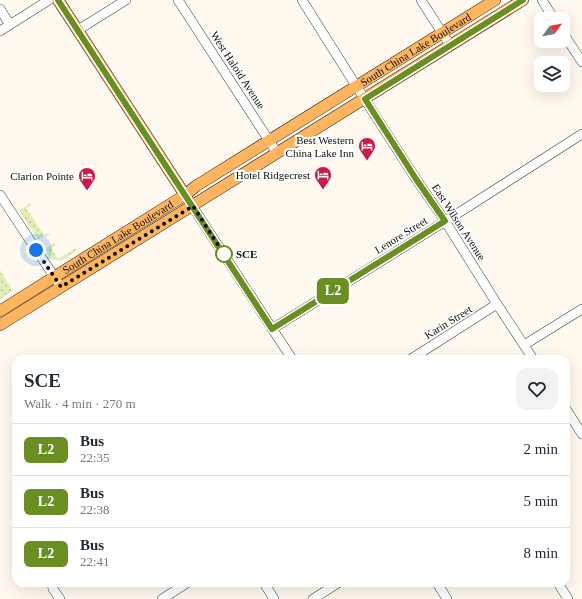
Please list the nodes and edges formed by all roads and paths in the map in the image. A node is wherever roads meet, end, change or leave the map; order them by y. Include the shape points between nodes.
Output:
1 (49, 0) edge
2 (58, 0) edge
3 (126, 0) edge
4 (178, 0) edge
5 (302, 0) edge
6 (420, 0) edge
7 (495, 0) edge
8 (523, 0) edge
9 (542, 0) edge
10 (0, 9) edge
11 (550, 12) edge
12 (10, 25) junction
13 (78, 30) junction
14 (0, 31) edge
15 (442, 33) junction
16 (570, 44) edge
17 (450, 45) junction
18 (582, 62) edge
19 (356, 86) junction
20 (365, 99) junction
21 (582, 134) edge
22 (269, 141) junction
23 (277, 153) junction
24 (185, 195) junction
25 (0, 196) edge
26 (193, 206) junction
27 (445, 221) junction
28 (55, 277) junction
29 (61, 287) junction
30 (497, 304) junction
31 (582, 309) edge
32 (0, 311) edge
33 (0, 325) edge
34 (272, 329) junction
35 (524, 345) junction
36 (289, 355) edge
37 (417, 355) edge
38 (530, 355) edge
39 (570, 416) edge
40 (581, 431) edge
41 (53, 587) edge
42 (181, 587) edge
43 (266, 587) edge
44 (332, 587) edge
45 (440, 587) edge
46 (560, 587) edge
47 (60, 599) edge
48 (162, 599) edge
49 (274, 599) edge
50 (313, 599) edge
51 (447, 599) edge
52 (568, 599) edge

1 - 12 street
2 - 13 main road
3 - 13 street
4 - 22 street, West Haloid Avenue
5 - 19 street
6 - 15 street
7 - 15 main road, South China Lake Boulevard
8 - 17 main road, South China Lake Boulevard
9 - 11 street
10 - 12 street
12 - 14 street
13 - 24 main road
15 - 17 street
15 - 19 main road, South China Lake Boulevard
16 - 18 street
17 - 20 main road, South China Lake Boulevard
19 - 20 street, South China Lake Boulevard
19 - 22 main road, South China Lake Boulevard
20 - 23 main road, South China Lake Boulevard
20 - 27 street, East Wilson Avenue
21 - 27 street, Lenore Street
22 - 23 street, West Haloid Avenue
22 - 24 main road, South China Lake Boulevard
23 - 26 main road, South China Lake Boulevard
24 - 26 street
24 - 28 main road, South China Lake Boulevard
25 - 28 street
26 - 29 main road, South China Lake Boulevard
26 - 34 street
27 - 30 street, East Wilson Avenue
27 - 34 street, Lenore Street
28 - 29 street
28 - 32 main road, South China Lake Boulevard
29 - 33 main road, South China Lake Boulevard
30 - 35 street, East Wilson Avenue
30 - 37 street, Karin Street
31 - 35 street
34 - 36 street
35 - 38 street, East Wilson Avenue
39 - 40 street
41 - 47 street
42 - 48 street
43 - 49 street
44 - 50 street
45 - 51 street
46 - 52 street

